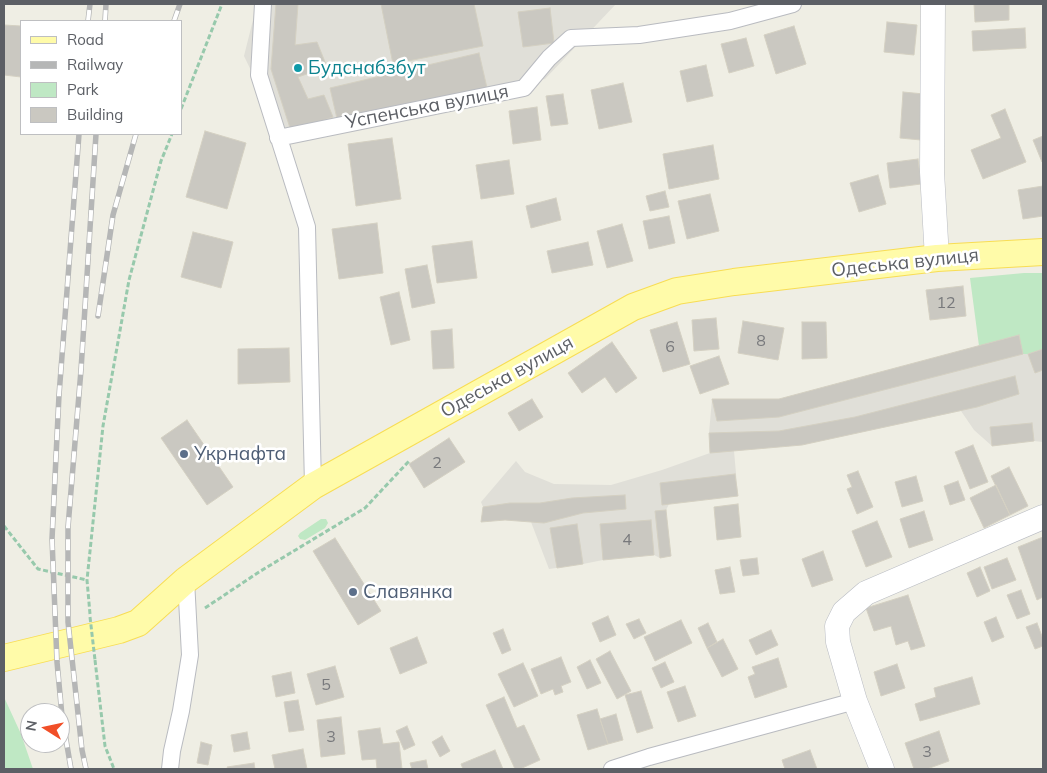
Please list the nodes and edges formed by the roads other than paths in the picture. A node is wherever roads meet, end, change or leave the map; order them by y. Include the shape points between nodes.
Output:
1 (263, 4) edge
2 (793, 4) edge
3 (933, 4) edge
4 (278, 138) junction
5 (1043, 252) edge
6 (937, 258) junction
7 (313, 486) junction
8 (1043, 517) edge
9 (186, 580) junction
10 (4, 640) edge
11 (16, 655) edge
12 (855, 701) junction
13 (170, 769) edge
14 (612, 769) edge
15 (882, 769) edge

1 - 4 street via 258,75
2 - 4 street, Успенська вулиця via 730,21 648,34 571,38 548,58 524,88
3 - 6 street via 932,172
4 - 7 street via 307,227
5 - 6 main road, Одеська вулиця
6 - 7 main road, Одеська вулиця via 677,291 633,307
7 - 9 main road, Одеська вулиця
8 - 12 street via 866,593 844,612 837,626 838,642
9 - 11 main road, Одеська вулиця via 138,623
9 - 13 street via 190,655
10 - 11 main road, Одеська вулиця
12 - 14 street
12 - 15 street

